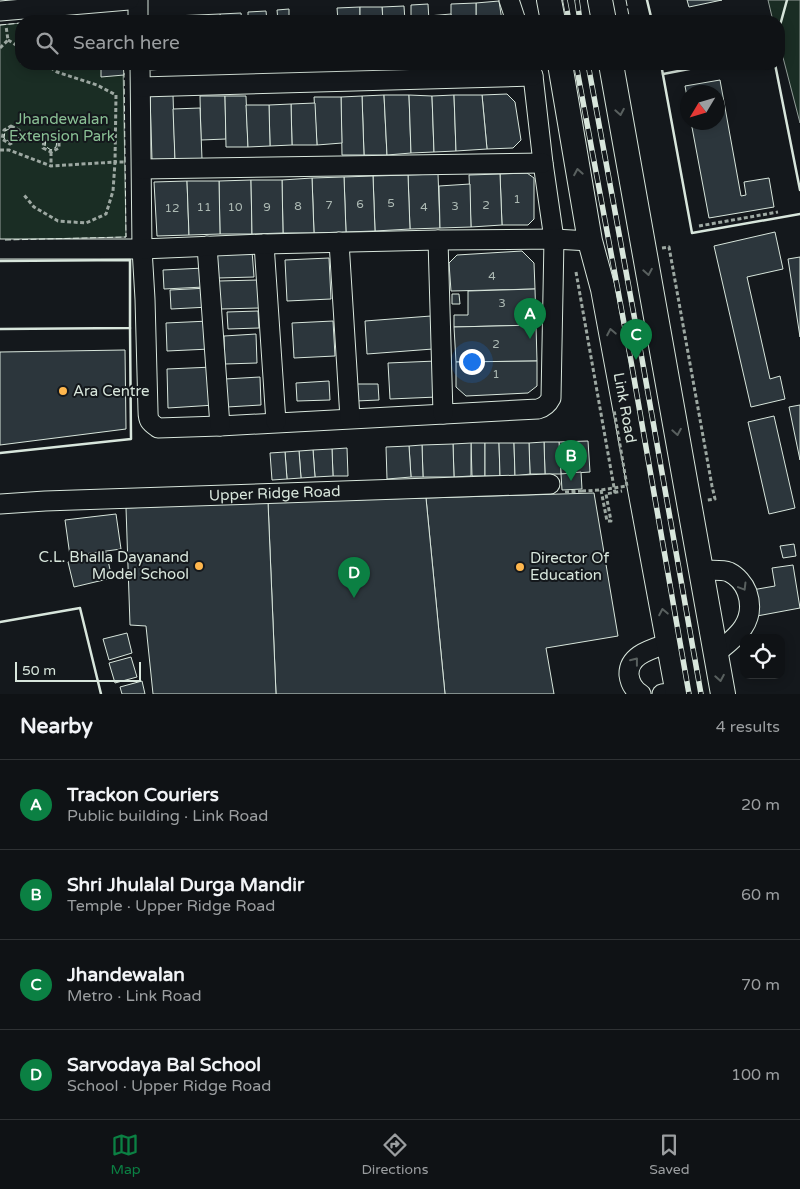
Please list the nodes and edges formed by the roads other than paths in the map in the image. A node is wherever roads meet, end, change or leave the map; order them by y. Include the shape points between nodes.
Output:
1 (130, 0) edge
2 (138, 0) edge
3 (509, 0) edge
4 (549, 0) edge
5 (600, 0) edge
6 (138, 15) edge
7 (514, 15) edge
8 (552, 15) edge
9 (603, 15) edge
10 (2, 16) edge
11 (140, 70) edge
12 (531, 70) edge
13 (561, 70) edge
14 (612, 70) edge
15 (141, 88) junction
16 (543, 163) junction
17 (135, 166) junction
18 (554, 239) junction
19 (438, 240) junction
20 (590, 241) junction
21 (339, 242) junction
22 (264, 244) junction
23 (207, 246) junction
24 (0, 249) edge
25 (142, 249) junction
26 (443, 414) junction
27 (350, 418) junction
28 (276, 422) junction
29 (220, 426) junction
30 (550, 484) dead end
31 (0, 504) edge
32 (701, 570) junction
33 (669, 643) junction
34 (716, 653) junction
35 (673, 693) edge
36 (641, 694) edge
37 (723, 694) edge

1 - 10 street
2 - 6 street
3 - 7 street
4 - 8 main road
5 - 9 main road
11 - 15 street
12 - 15 street
12 - 16 street
20 -> 13 main road, Link Road
14 -> 32 main road
15 - 17 street
16 - 17 street
16 - 18 street
17 - 25 street
18 - 19 street
18 - 20 street
18 - 26 street via 549,403 538,409
19 - 21 street
19 - 26 street
33 -> 20 main road, Link Road via 603,289
21 - 22 street
21 - 27 street
22 - 23 street
22 - 28 street
23 - 25 street
23 - 29 street
24 - 25 street
25 - 29 street via 150,423 158,428
26 - 27 street
27 - 28 street
28 - 29 street
30 - 31 street, Upper Ridge Road
32 - 34 main road
32 -> 34 street via 728,572 738,578 750,601 747,622 735,638
33 - 35 main road, Link Road
36 -> 33 street via 632,685 630,667 639,655
34 -> 37 main road

